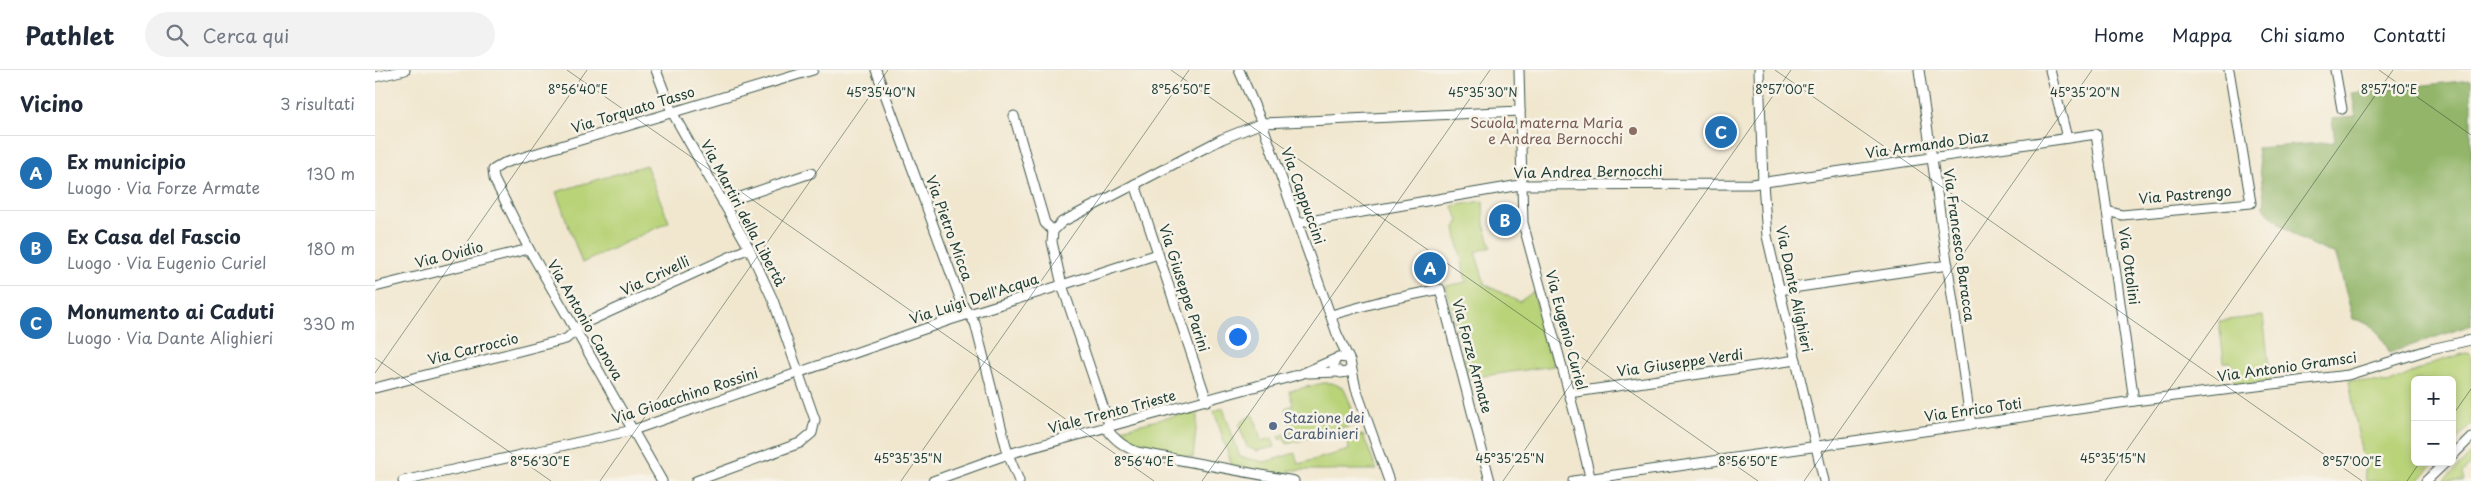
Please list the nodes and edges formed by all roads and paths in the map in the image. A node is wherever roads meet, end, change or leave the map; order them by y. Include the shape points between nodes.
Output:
1 (405, 70) edge
2 (656, 70) edge
3 (813, 70) edge
4 (876, 70) edge
5 (1239, 70) edge
6 (1519, 70) edge
7 (1759, 70) edge
8 (1919, 70) edge
9 (2051, 70) edge
10 (2229, 70) edge
11 (2335, 70) edge
12 (375, 77) edge
13 (2342, 109) dead end
14 (1520, 111) junction
15 (672, 112) junction
16 (1014, 116) dead end
17 (1262, 123) junction
18 (2096, 134) joint
19 (2067, 138) junction
20 (1932, 158) junction
21 (493, 170) joint
22 (811, 173) dead end
23 (1763, 183) junction
24 (1135, 184) junction
25 (1521, 185) junction
26 (723, 203) junction
27 (2107, 211) junction
28 (1298, 223) junction
29 (1053, 231) junction
30 (749, 248) junction
31 (529, 249) junction
32 (1158, 254) junction
33 (1947, 265) junction
34 (1063, 285) junction
35 (375, 287) edge
36 (1779, 290) junction
37 (969, 315) junction
38 (1331, 315) junction
39 (575, 332) junction
40 (1337, 334) junction
41 (2471, 341) edge
42 (1348, 358) junction
43 (1336, 359) junction
44 (1796, 360) junction
45 (1351, 368) junction
46 (799, 372) junction
47 (1340, 373) junction
48 (1301, 374) junction
49 (375, 388) edge
50 (1356, 389) junction
51 (1569, 393) junction
52 (1207, 401) junction
53 (2134, 401) junction
54 (1971, 425) junction
55 (1108, 427) junction
56 (633, 430) junction
57 (2471, 437) edge
58 (1815, 445) junction
59 (2456, 452) edge
60 (1008, 454) junction
61 (2441, 466) edge
62 (1633, 477) edge
63 (1590, 480) edge
64 (403, 481) edge
65 (662, 481) edge
66 (696, 481) edge
67 (933, 481) edge
68 (1019, 481) edge
69 (1294, 481) edge
70 (1389, 481) edge
71 (1491, 481) edge
72 (1573, 481) edge
73 (1824, 481) edge
74 (2426, 481) edge

1 - 12 street
2 - 15 street, Via Martiri della Libertà
3 - 15 street, Via Torquato Tasso
4 - 37 street, Via Pietro Micca
5 - 17 street, Via Cappuccini
6 - 14 street, Via Eugenio Curiel
7 - 23 street, Via Dante Alighieri
8 - 20 street, Via Francesco Baracca
9 - 19 street
10 - 27 street, Via Pastrengo via 2251,203 2122,215
11 - 13 street
14 - 17 street
14 - 25 street, Via Eugenio Curiel
15 - 21 street, Via Torquato Tasso
15 - 26 street, Via Martiri della Libertà
16 - 29 street via 1045,223
17 - 24 street via 1222,139
17 - 28 street, Via Cappuccini
18 - 19 street, Via Armando Diaz
18 - 27 street, Via Ottolini
19 - 20 street, Via Armando Diaz
20 - 23 street, Via Armando Diaz
20 - 33 street, Via Francesco Baracca
21 - 31 street, Via Antonio Canova via 493,180
22 - 26 street
23 - 25 street, Via Andrea Bernocchi
23 - 36 street, Via Dante Alighieri via 1767,236
24 - 29 street via 1062,222
24 - 32 street, Via Giuseppe Parini
25 - 28 street, Via Andrea Bernocchi
25 - 51 street, Via Eugenio Curiel via 1523,223
26 - 30 street, Via Martiri della Libertà
27 - 53 street, Via Ottolini
28 - 38 street, Via Cappuccini
29 - 34 street via 1052,242
30 - 39 street, Via Crivelli via 583,324
30 - 46 street, Via Martiri della Libertà via 773,300
31 - 35 street, Via Ovidio
31 - 39 street, Via Antonio Canova
32 - 34 street, Via Luigi Dell'Acqua
32 - 52 street, Via Giuseppe Parini
33 - 36 street
33 - 54 street, Via Francesco Baracca
34 - 37 street, Via Luigi Dell'Acqua
34 - 55 street
36 - 44 street, Via Dante Alighieri
37 - 46 street, Via Luigi Dell'Acqua
37 - 60 street, Via Pietro Micca via 975,322
38 - 40 street, Via Cappuccini
38 - 71 street, Via Forze Armate via 1440,289
39 - 49 street, Via Carroccio via 566,339
39 - 56 street, Via Antonio Canova
40 - 42 street, Via Cappuccini
40 - 43 street, Via Cappuccini
41 - 53 street, Via Antonio Gramsci via 2431,349 2348,375
42 - 43 street
42 - 45 street
43 - 47 street via 1334,368
43 - 48 street, Viale Trento Trieste
44 - 51 street, Via Giuseppe Verdi
44 - 58 street, Via Dante Alighieri
45 - 47 street
45 - 50 street
46 - 56 street, Via Gioacchino Rossini
46 - 66 street via 815,420 812,433 791,447
47 - 48 street, Viale Trento Trieste
47 - 50 street
48 - 52 street, Viale Trento Trieste
50 - 70 street
51 - 63 street, Via Eugenio Curiel
52 - 55 street, Viale Trento Trieste
53 - 54 street, Via Enrico Toti
54 - 58 street, Via Enrico Toti
55 - 60 street, Viale Trento Trieste
55 - 69 street via 1114,439 1137,452
56 - 64 street, Via Gioacchino Rossini
56 - 65 street, Via Antonio Canova
57 - 59 street
58 - 62 street, Via Enrico Toti
58 - 73 street, Via Dante Alighieri
60 - 67 street, Viale Trento Trieste
60 - 68 street, Via Pietro Micca
61 - 74 street
62 - 63 street, Via Enrico Toti
63 - 72 street, Via Enrico Toti

